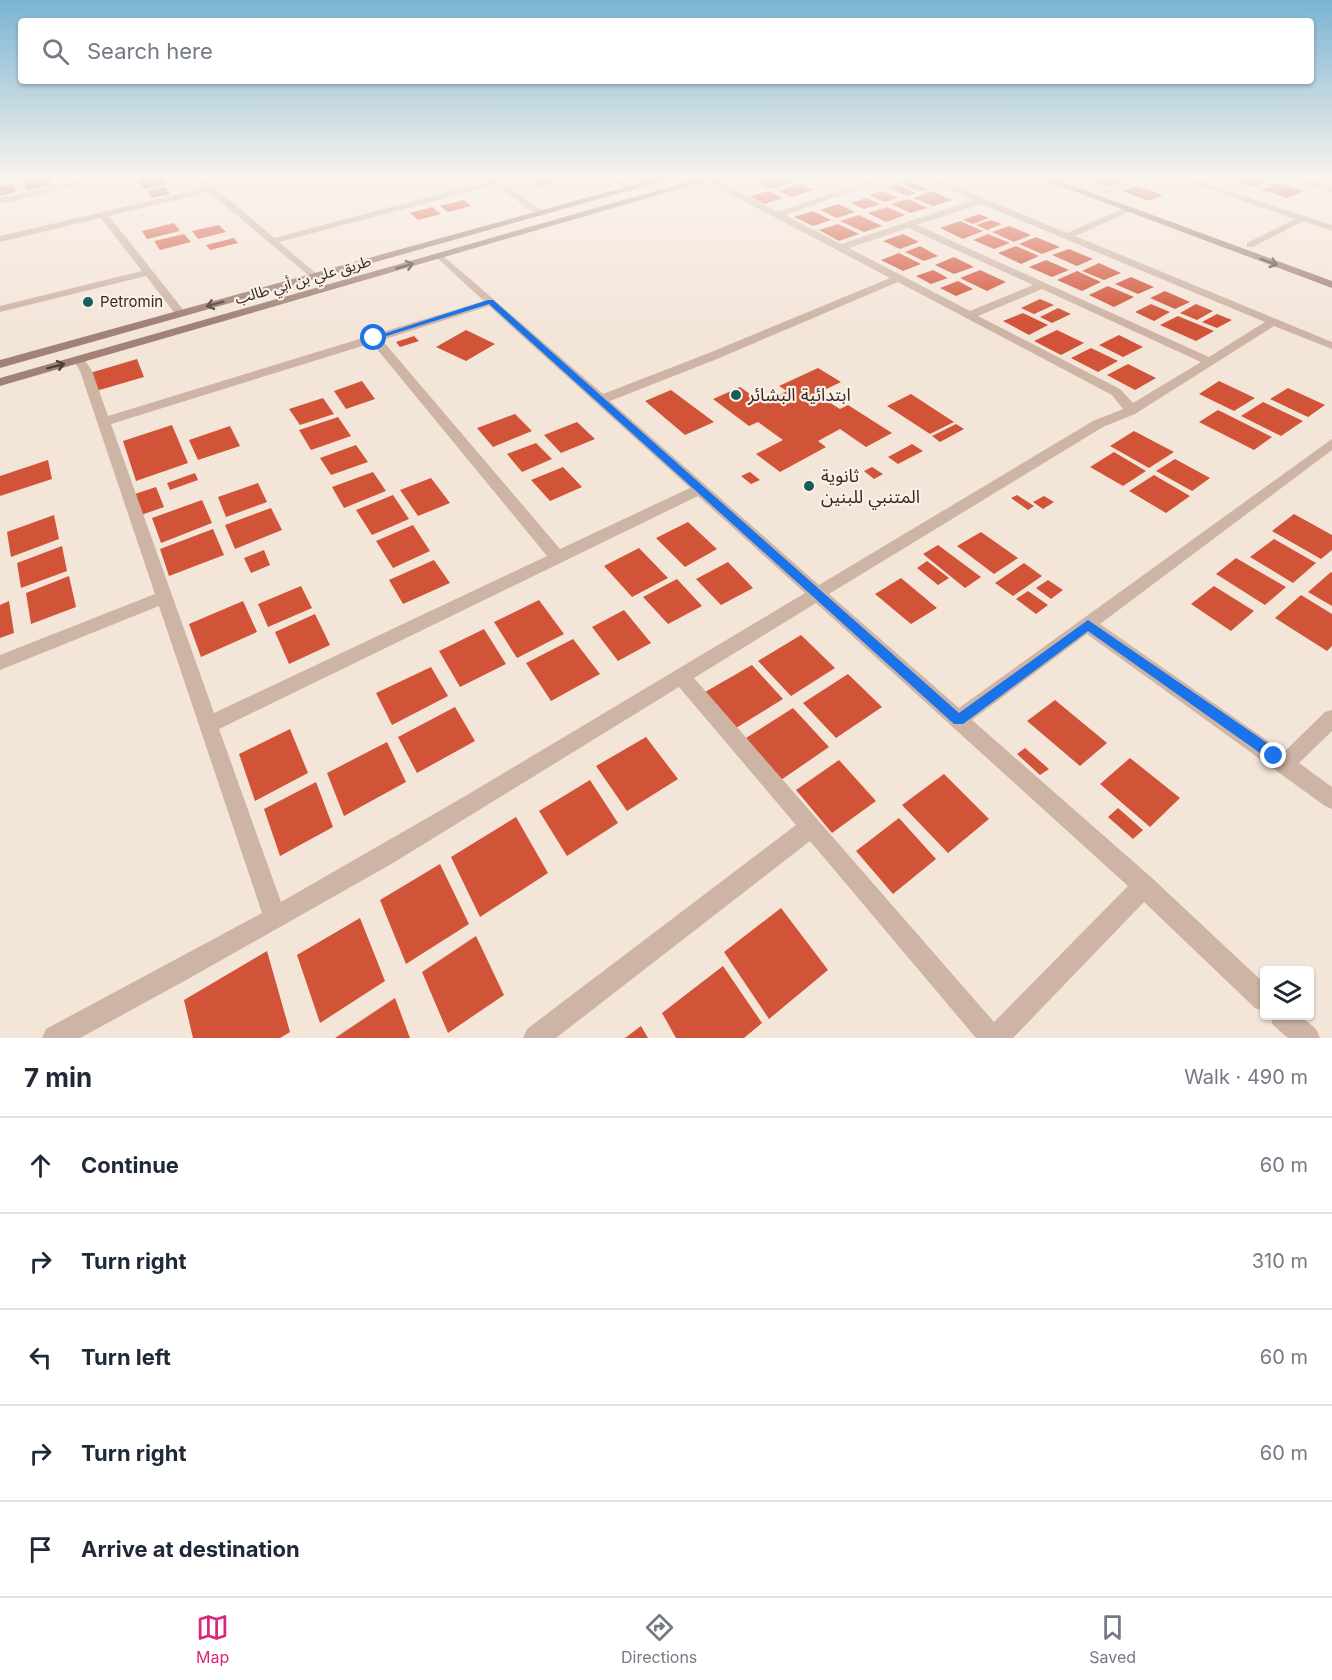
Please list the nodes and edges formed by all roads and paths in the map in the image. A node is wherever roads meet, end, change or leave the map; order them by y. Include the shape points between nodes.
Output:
1 (62, 224) edge
2 (110, 224) edge
3 (253, 224) edge
4 (331, 224) edge
5 (504, 224) edge
6 (551, 224) edge
7 (795, 224) edge
8 (1035, 224) edge
9 (1093, 224) edge
10 (1166, 224) edge
11 (1193, 224) edge
12 (1290, 224) edge
13 (909, 225) joint
14 (1065, 237) junction
15 (0, 239) edge
16 (272, 241) junction
17 (1250, 245) junction
18 (840, 248) junction
19 (440, 256) junction
20 (148, 272) junction
21 (1332, 275) edge
22 (314, 277) junction
23 (899, 278) junction
24 (1043, 285) junction
25 (1332, 285) edge
26 (491, 302) junction
27 (0, 309) edge
28 (181, 314) junction
29 (970, 315) junction
30 (1273, 322) junction
31 (374, 338) junction
32 (1332, 346) edge
33 (79, 360) junction
34 (1211, 362) junction
35 (0, 364) edge
36 (0, 382) edge
37 (600, 400) junction
38 (1130, 411) junction
39 (104, 422) junction
40 (1332, 443) edge
41 (700, 489) junction
42 (558, 558) junction
43 (816, 593) junction
44 (164, 597) junction
45 (1088, 625) junction
46 (0, 663) edge
47 (681, 676) junction
48 (1332, 718) edge
49 (958, 720) junction
50 (208, 725) junction
51 (1285, 764) junction
52 (1332, 799) edge
53 (811, 827) junction
54 (1144, 886) junction
55 (275, 918) junction
56 (1260, 995) edge
57 (1286, 1020) edge
58 (55, 1038) edge
59 (536, 1038) edge
60 (994, 1038) edge
61 (1306, 1038) edge

1 - 15 street
2 - 20 street
3 - 16 street
4 - 16 street
5 - 22 main road, طريق علي بن أبي طالب
6 - 19 main road, طريق علي بن أبي طالب
7 - 18 street
8 - 14 street
9 - 14 street
10 -> 25 main road
11 - 17 main road
12 - 17 street
13 - 18 street
13 - 24 street
14 - 30 street
16 - 22 street
17 - 21 main road
18 - 23 street
19 - 26 street
33 -> 19 main road, طريق علي بن أبي طالب
20 - 27 street
20 - 28 street
22 -> 28 main road, طريق علي بن أبي طالب
23 - 29 street
23 - 37 street
24 - 29 street
24 - 34 street
26 - 31 street
26 - 37 street
28 - 35 main road, طريق علي بن أبي طالب
29 - 38 street via 1116,392
30 - 32 street
30 - 34 street
31 - 39 street
31 - 42 street
36 -> 33 main road, طريق علي بن أبي طالب
33 - 39 street
34 - 38 street
37 - 41 street
38 - 43 street via 1098,424
39 - 44 street
40 - 45 street
41 - 42 street
41 - 43 street
42 - 50 street
43 - 47 street
43 - 49 street
44 - 46 street
44 - 50 street
45 - 49 street
45 - 51 street
47 - 53 street
47 - 55 street
48 - 51 street
49 - 54 street
50 - 55 street
51 - 52 street
53 - 59 street
53 - 60 street
54 - 56 street
54 - 60 street
55 - 58 street
57 - 61 street

